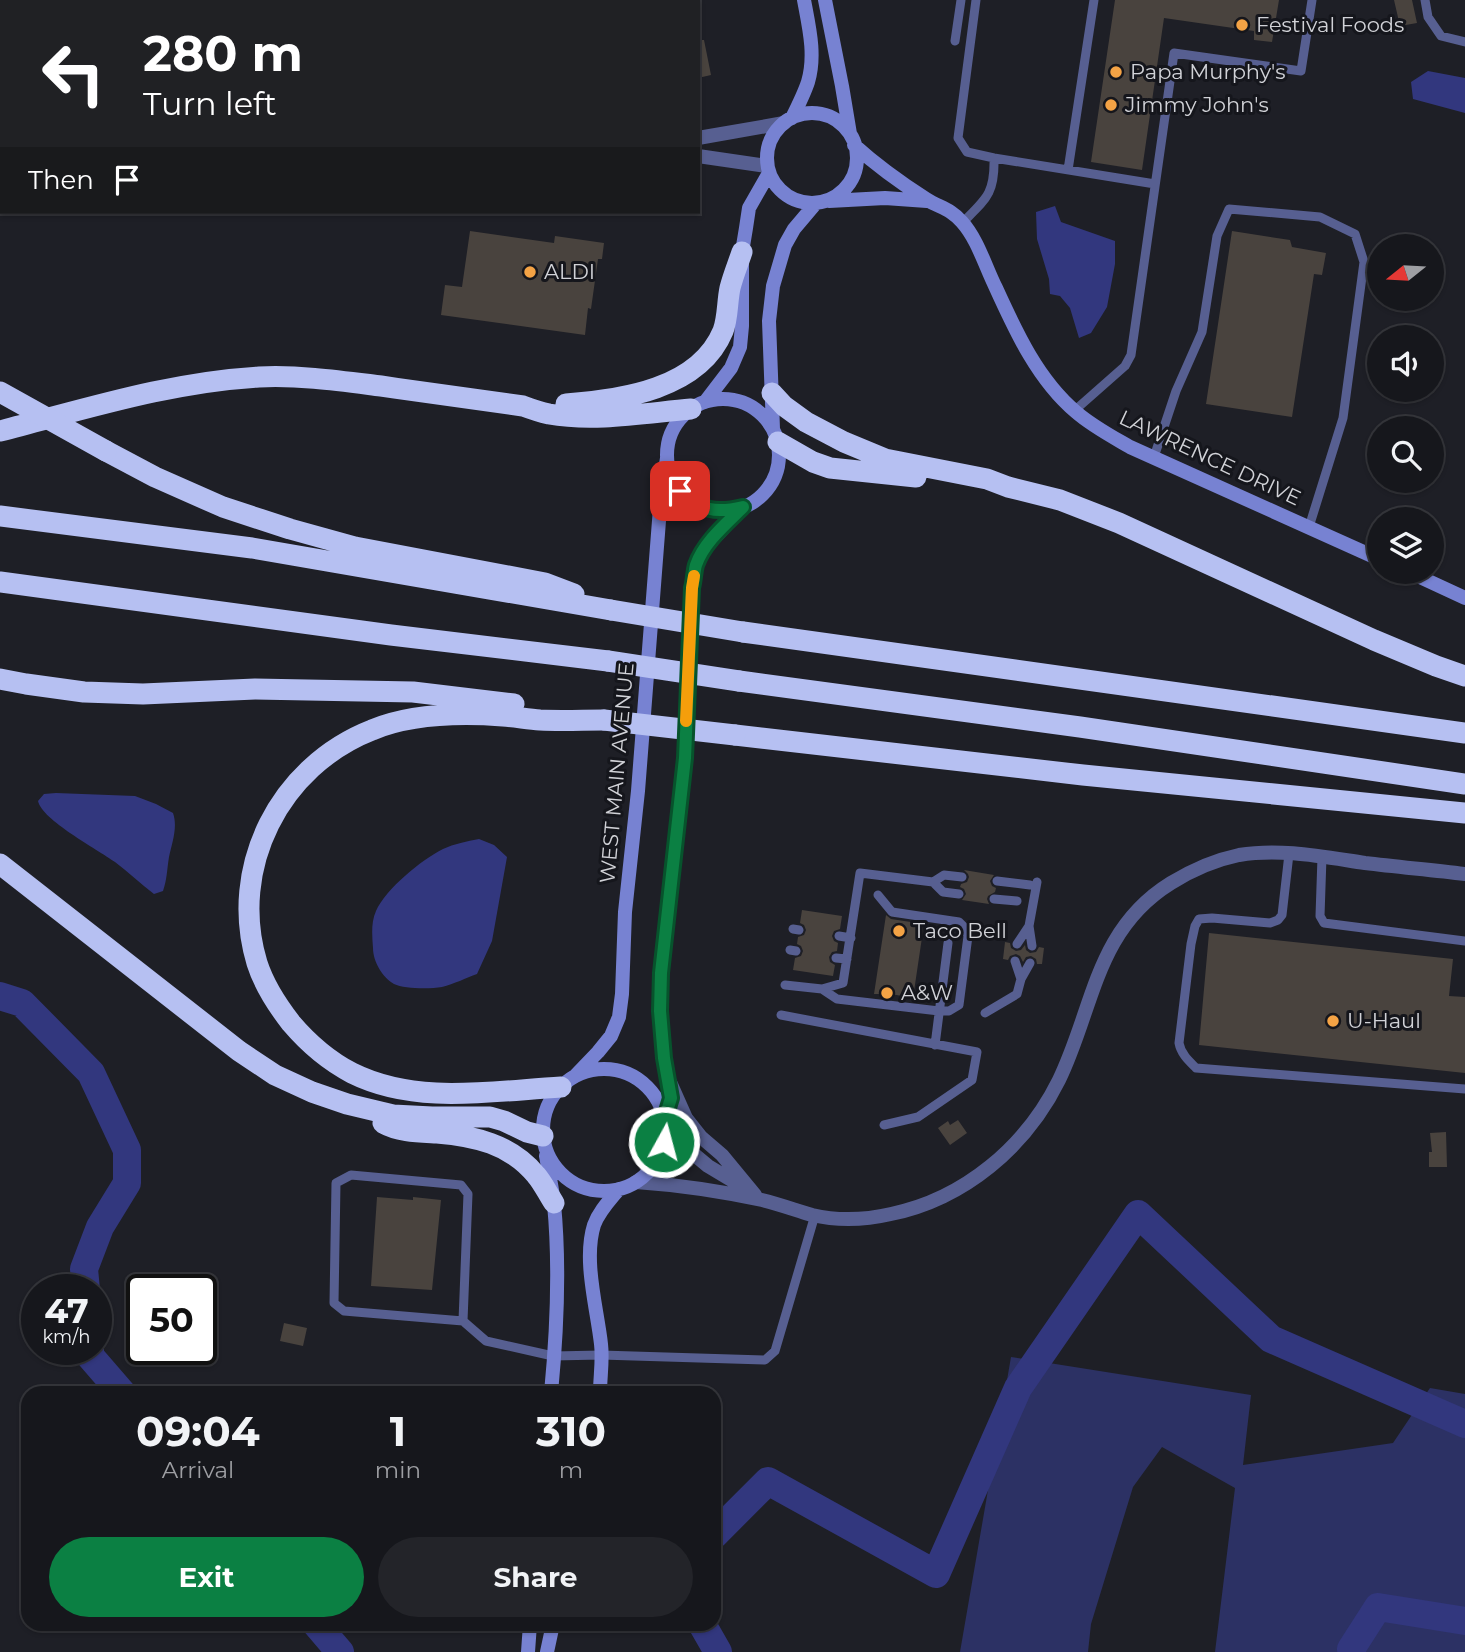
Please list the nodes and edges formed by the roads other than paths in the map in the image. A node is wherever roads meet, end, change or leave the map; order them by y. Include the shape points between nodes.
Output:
1 (804, 0) edge
2 (825, 0) edge
3 (961, 0) edge
4 (976, 0) edge
5 (1094, 0) edge
6 (1312, 0) edge
7 (1425, 0) edge
8 (955, 41) dead end
9 (1465, 42) edge
10 (788, 120) junction
11 (700, 138) edge
12 (852, 140) junction
13 (700, 156) edge
14 (993, 158) junction
15 (768, 169) junction
16 (1068, 170) junction
17 (1155, 184) junction
18 (929, 201) junction
19 (821, 202) junction
20 (962, 223) junction
21 (742, 252) junction
22 (0, 392) edge
23 (772, 393) junction
24 (698, 405) junction
25 (523, 406) junction
26 (1074, 411) junction
27 (0, 431) edge
28 (775, 436) junction
29 (1154, 457) junction
30 (667, 458) junction
31 (1009, 487) junction
32 (743, 507) junction
33 (0, 516) edge
34 (1309, 527) junction
35 (1367, 554) edge
36 (0, 582) edge
37 (1435, 584) edge
38 (1465, 598) edge
39 (611, 610) junction
40 (1465, 676) edge
41 (0, 679) edge
42 (604, 720) junction
43 (1465, 733) edge
44 (1465, 784) edge
45 (1465, 813) edge
46 (1289, 854) junction
47 (1322, 857) junction
48 (0, 864) edge
49 (1465, 874) edge
50 (961, 877) dead end
51 (997, 881) dead end
52 (933, 882) junction
53 (959, 894) dead end
54 (878, 895) dead end
55 (994, 899) dead end
56 (1017, 901) dead end
57 (1029, 926) junction
58 (839, 936) dead end
59 (850, 938) junction
60 (1465, 941) edge
61 (948, 943) dead end
62 (1017, 944) dead end
63 (1032, 946) dead end
64 (836, 958) dead end
65 (847, 960) junction
66 (1015, 961) dead end
67 (1030, 963) dead end
68 (1021, 979) junction
69 (785, 985) dead end
70 (822, 989) junction
71 (939, 1011) junction
72 (985, 1013) dead end
73 (781, 1015) dead end
74 (935, 1045) junction
75 (668, 1076) junction
76 (568, 1082) junction
77 (1465, 1089) edge
78 (347, 1104) junction
79 (665, 1123) junction
80 (884, 1125) dead end
81 (544, 1140) junction
82 (636, 1182) junction
83 (619, 1189) junction
84 (760, 1198) junction
85 (554, 1203) junction
86 (815, 1215) junction
87 (463, 1321) junction
88 (601, 1355) junction
89 (553, 1356) junction
90 (551, 1386) edge
91 (600, 1386) edge
92 (530, 1631) edge
93 (552, 1631) edge
94 (528, 1652) edge
95 (547, 1652) edge

1 - 10 main road via 812,63 808,83
2 - 12 main road
3 - 8 lane
4 - 14 lane via 958,138 967,152
5 - 16 lane
6 - 17 lane via 1301,71 1174,53
7 - 9 lane via 1428,17 1441,36
10 - 11 street
10 - 12 main road via 811,113 830,117
10 - 15 main road via 772,137
12 - 18 main road, LAWRENCE DRIVE via 876,164
12 - 19 main road via 854,174 843,190
13 - 15 street
14 - 16 lane
14 - 20 lane via 995,177 990,192
15 - 19 main road via 787,196 806,203
15 - 21 main road via 750,208
16 - 17 lane
17 - 26 lane via 1131,355 1125,366
18 - 19 main road, LAWRENCE DRIVE
18 - 20 main road, LAWRENCE DRIVE via 948,209
19 - 23 main road via 794,229 777,271 769,321
20 - 26 main road, LAWRENCE DRIVE via 1031,357
21 - 24 main road via 740,347 732,368
21 - 25 highway via 724,328 701,364 653,389 602,401
22 - 39 highway, bridge via 155,477 223,507 355,547 545,583
23 - 28 main road
23 - 31 highway via 806,422 874,455
24 - 25 highway via 579,417
24 - 28 main road via 737,400 764,417
24 - 30 main road via 677,422
25 - 27 highway via 305,377 262,377 156,390
26 - 29 main road, LAWRENCE DRIVE via 1099,430
28 - 31 highway via 830,468
28 - 32 main road via 776,474 757,499
29 - 34 main road, LAWRENCE DRIVE
29 - 34 lane via 1202,332 1217,236 1229,209 1320,217 1355,234 1364,262 1343,418
30 - 32 main road via 680,491 693,502 726,511
30 - 76 main road, WEST MAIN AVENUE via 625,912 620,1017 610,1037
31 - 40 highway via 1060,500 1119,523 1374,640
32 - 75 main road via 706,547 692,588 685,758 661,973 660,1011
33 - 39 highway via 252,548
34 - 35 main road, LAWRENCE DRIVE
36 - 44 highway, bridge via 608,661
37 - 38 main road
39 - 43 highway, bridge
41 - 42 highway via 84,692 144,694 255,689 413,692
42 - 45 highway, bridge
42 - 76 highway via 445,715 373,729 333,750 286,794 258,850 250,887 249,924 258,964 276,1004 328,1058 353,1073 417,1092 477,1092
46 - 47 street
46 - 77 lane via 1278,920 1212,918 1199,919 1195,926 1179,1043 1185,1057 1196,1068
46 - 86 street via 1255,853 1216,861 1173,881 1140,907 1104,961 1063,1072 1046,1103 1016,1143 985,1171 910,1210 863,1219
47 - 49 street
47 - 60 lane via 1320,916 1324,923
48 - 78 highway via 239,1051 275,1075
50 - 52 lane via 944,875
51 - 57 lane via 1034,884
52 - 53 lane via 943,892
52 - 59 lane via 860,873
54 - 71 lane via 892,912 959,922 965,928 968,936 959,1004
55 - 56 lane
57 - 62 lane
57 - 63 lane
58 - 59 lane
59 - 65 lane
61 - 71 lane
64 - 65 lane
65 - 70 lane via 844,983
66 - 68 lane
67 - 68 lane
68 - 72 lane via 1017,993
69 - 70 lane
70 - 71 lane via 837,999
71 - 74 lane
73 - 74 lane
74 - 80 lane via 977,1052 972,1080 918,1117
75 - 79 main road via 671,1098
75 - 84 street via 686,1118
76 - 79 main road via 592,1070 612,1069 631,1075 647,1086
76 - 81 main road via 550,1101
78 - 81 highway via 393,1115 490,1117
78 - 85 highway via 389,1126 498,1145 536,1174
79 - 82 main road via 659,1158
79 - 84 street via 708,1166
81 - 83 main road via 552,1162 565,1177 581,1187
81 - 85 main road
82 - 83 main road
82 - 84 street
83 - 88 main road via 599,1213 591,1247
84 - 86 street
85 - 89 main road via 557,1289
86 - 88 lane via 775,1351 765,1360
87 - 87 lane via 468,1194 461,1185 351,1175 336,1183 334,1303 344,1311
87 - 89 lane via 486,1341
88 - 89 lane
88 - 91 main road
89 - 90 main road
92 - 94 main road
93 - 95 main road

